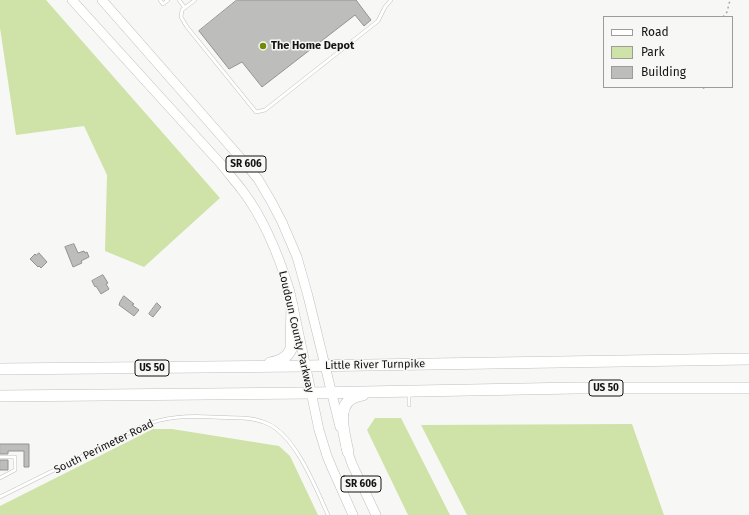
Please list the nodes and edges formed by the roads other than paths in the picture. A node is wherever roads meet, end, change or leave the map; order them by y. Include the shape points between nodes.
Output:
1 (72, 0) edge
2 (102, 0) edge
3 (160, 0) edge
4 (168, 0) edge
5 (179, 0) edge
6 (195, 0) edge
7 (391, 0) edge
8 (185, 8) junction
9 (292, 305) junction
10 (749, 359) edge
11 (325, 365) junction
12 (305, 366) junction
13 (245, 367) junction
14 (0, 369) edge
15 (749, 388) edge
16 (409, 391) junction
17 (380, 392) junction
18 (332, 393) junction
19 (310, 394) junction
20 (0, 396) edge
21 (409, 405) dead end
22 (348, 452) junction
23 (0, 457) edge
24 (0, 478) edge
25 (0, 497) edge
26 (328, 515) edge
27 (353, 515) edge
28 (376, 515) edge

1 - 9 main road, Loudoun County Parkway / SR 606 via 243,191 274,246
2 - 11 main road, Loudoun County Parkway / SR 606 via 258,179 291,241 299,262
3 - 4 lane via 163,4
5 - 8 lane
6 - 8 lane
7 - 8 lane via 378,21 265,110 256,112 187,26 181,17
9 - 12 main road, Loudoun County Parkway / SR 606
9 - 13 highway via 292,342 289,354 277,362
10 - 11 highway, Little River Turnpike / US 50
11 - 12 highway, Little River Turnpike / US 50
11 - 18 main road, Loudoun County Parkway / SR 606
12 - 13 highway, Little River Turnpike / US 50
12 - 19 main road, Loudoun County Parkway / SR 606
13 - 14 highway, Little River Turnpike / US 50
15 - 16 highway, US 50
16 - 17 highway, US 50
16 - 21 lane
17 - 18 highway, US 50
17 - 22 highway via 356,396 344,407 342,419
18 - 19 highway, US 50
18 - 22 main road, Loudoun County Parkway / SR 606
19 - 20 highway, US 50
19 - 27 main road, Loudoun County Parkway / SR 606 via 327,456
22 - 28 main road, Loudoun County Parkway / SR 606
23 - 24 lane via 15,457 15,470
25 - 26 lane, South Perimeter Road via 149,423 180,417 245,418 268,424 286,439 308,471

